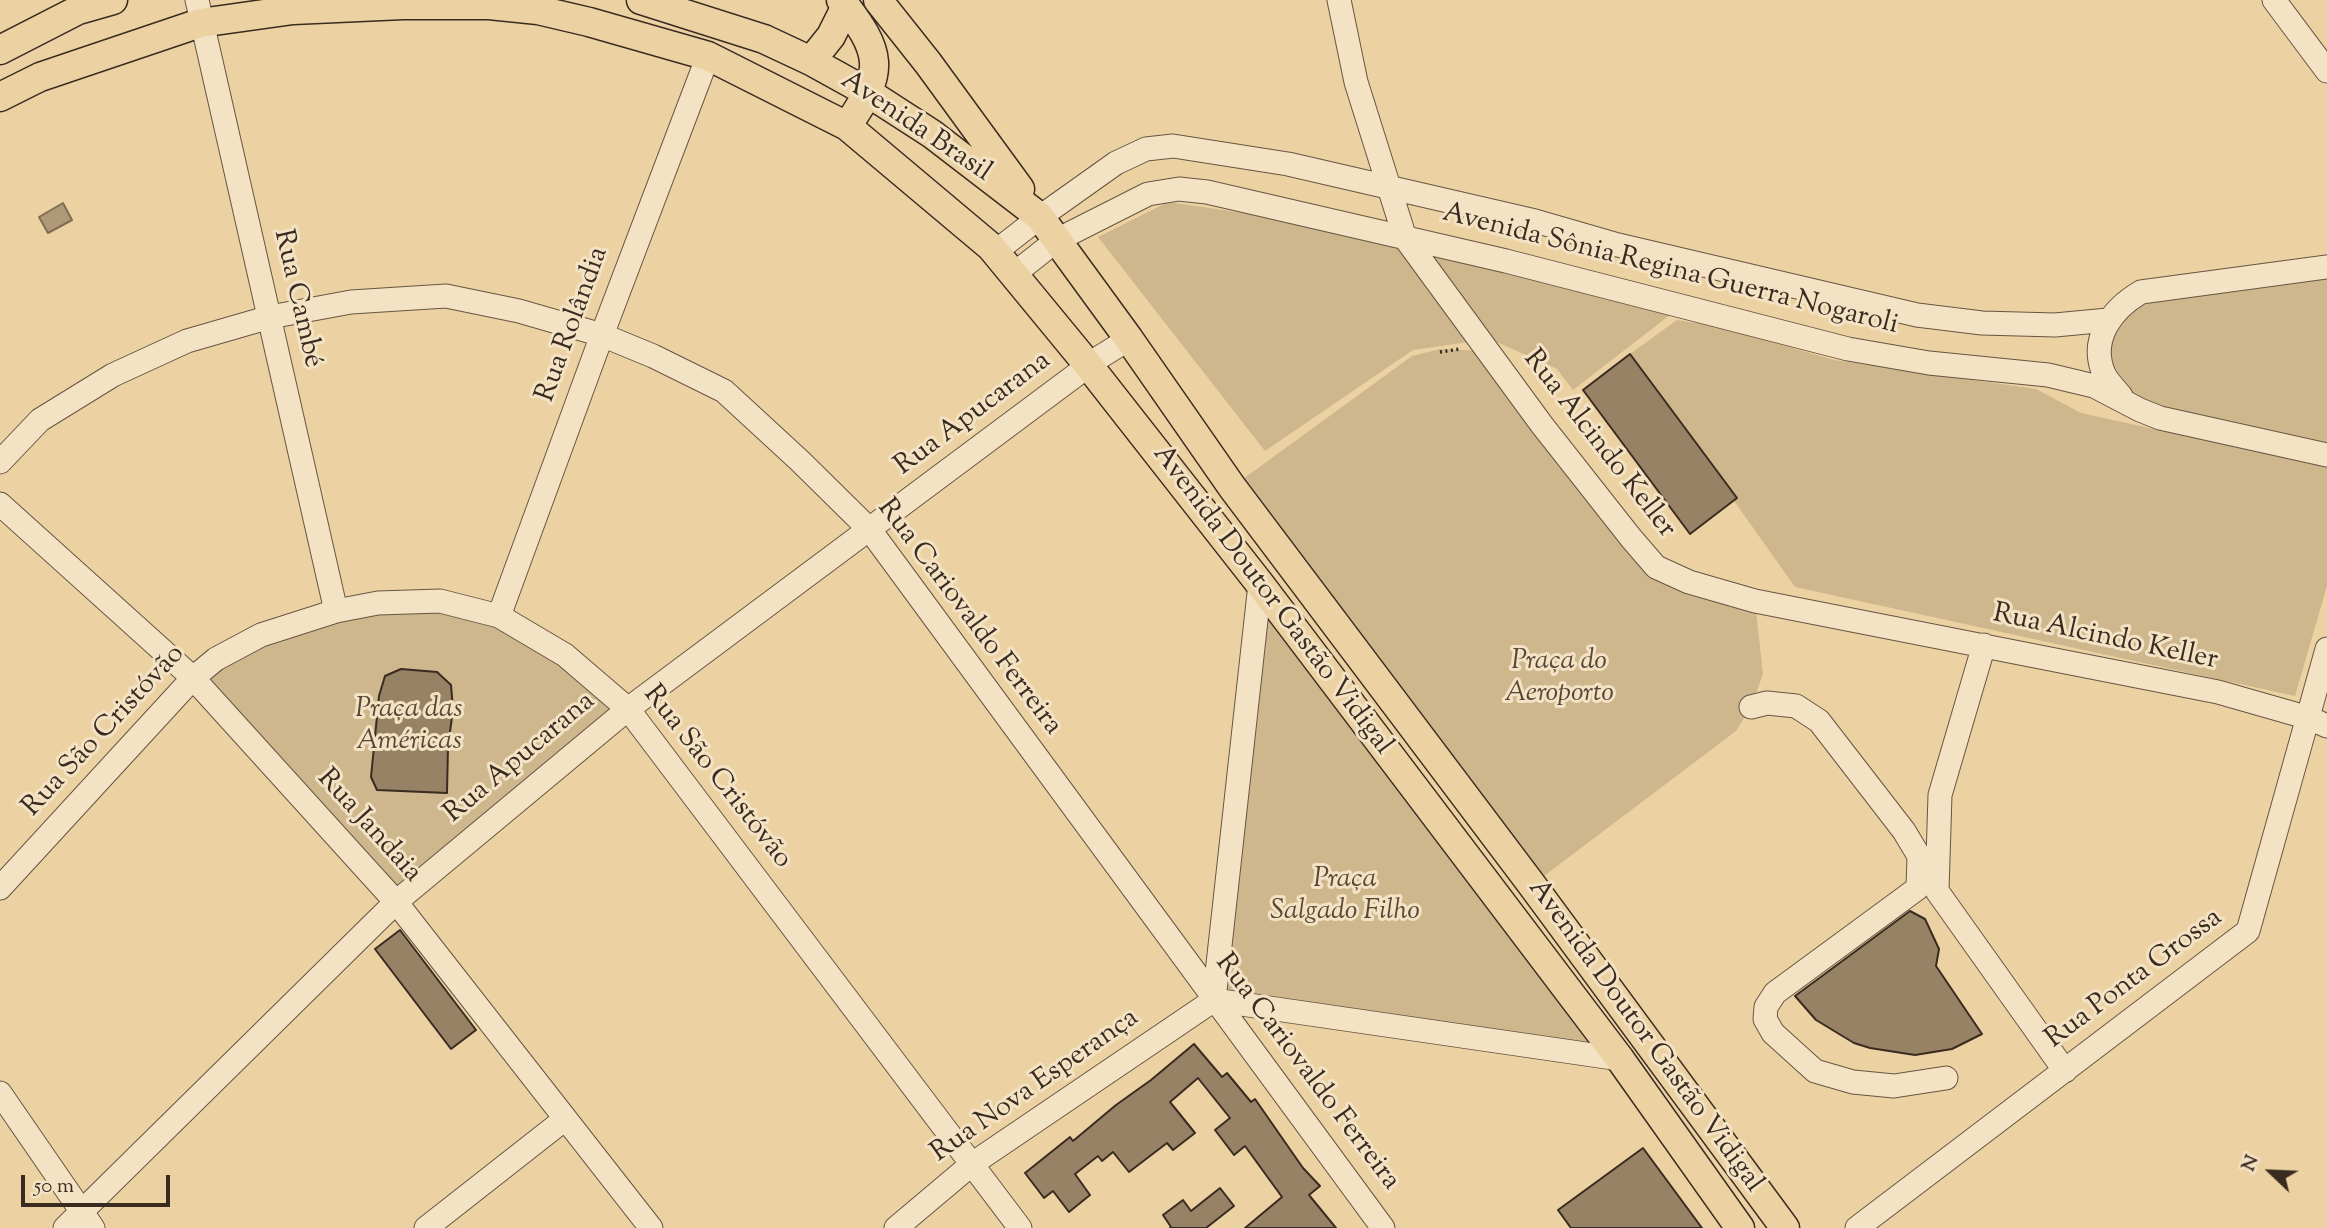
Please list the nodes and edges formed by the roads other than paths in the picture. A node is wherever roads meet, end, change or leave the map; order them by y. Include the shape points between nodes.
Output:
1 (113, 0) edge
2 (641, 0) edge
3 (878, 0) edge
4 (1339, 0) edge
5 (2274, 0) edge
6 (844, 3) edge
7 (199, 11) edge
8 (905, 36) junction
9 (0, 50) edge
10 (708, 56) junction
11 (875, 57) junction
12 (811, 61) junction
13 (2327, 71) edge
14 (867, 92) junction
15 (0, 97) edge
16 (847, 127) junction
17 (1389, 188) junction
18 (1040, 217) junction
19 (1405, 238) junction
20 (1057, 240) junction
21 (995, 252) junction
22 (2327, 267) edge
23 (1014, 274) junction
24 (270, 317) junction
25 (2108, 320) junction
26 (601, 335) junction
27 (1129, 339) junction
28 (1089, 366) junction
29 (2125, 401) junction
30 (2327, 455) edge
31 (0, 462) edge
32 (0, 504) edge
33 (870, 530) junction
34 (1260, 584) junction
35 (336, 611) junction
36 (499, 616) junction
37 (1984, 645) junction
38 (2327, 649) edge
39 (193, 678) junction
40 (1751, 707) dead end
41 (628, 709) junction
42 (2318, 722) edge
43 (1532, 885) junction
44 (0, 888) edge
45 (396, 902) junction
46 (1502, 906) junction
47 (1214, 1000) junction
48 (1620, 1059) junction
49 (2065, 1071) junction
50 (1947, 1078) dead end
51 (0, 1093) edge
52 (565, 1119) junction
53 (972, 1164) junction
54 (87, 1219) edge
55 (65, 1228) edge
56 (426, 1228) edge
57 (651, 1228) edge
58 (896, 1228) edge
59 (1020, 1228) edge
60 (1383, 1228) edge
61 (1740, 1228) edge
62 (1785, 1228) edge
63 (1857, 1228) edge

1 - 9 main road via 78,10
2 - 12 main road, Avenida Brasil via 764,39
3 - 8 main road
4 - 17 street, Rua Alcindo Keller via 1356,82
5 - 13 street
6 - 11 main road
6 - 12 main road via 831,36
7 - 10 main road, Avenida Brasil via 489,5 538,10
7 - 15 main road, Avenida Brasil
7 - 24 street, Rua Cambé
8 - 11 main road
8 - 18 main road
10 - 16 main road, Avenida Brasil
10 - 26 street, Rua Rolândia
11 - 14 main road
12 - 14 main road, Avenida Brasil
14 - 16 main road
14 - 18 main road, Avenida Brasil via 932,134
16 - 21 main road, Avenida Doutor Gastão Vidigal
17 - 18 street, Avenida Sônia Regina Guerra Nogaroli via 1288,164 1173,146 1146,149 1116,163
17 - 19 street, Rua Alcindo Keller
17 - 25 street, Avenida Sônia Regina Guerra Nogaroli via 1917,315 1994,324
18 - 20 main road, Avenida Brasil
18 - 21 street, Avenida Sônia Regina Guerra Nogaroli
19 - 20 street, Avenida Sônia Regina Guerra Nogaroli via 1179,189 1148,194
19 - 29 street, Avenida Sônia Regina Guerra Nogaroli via 1848,349 2048,375 2094,386
19 - 37 street, Rua Alcindo Keller via 1542,425 1656,567 1755,601
20 - 23 street, Avenida Sônia Regina Guerra Nogaroli
20 - 27 main road, Avenida Brasil
21 - 23 main road, Avenida Doutor Gastão Vidigal
22 - 25 street via 2141,292
23 - 28 main road, Avenida Doutor Gastão Vidigal
24 - 26 street, Rua Cariovaldo Ferreira via 351,303 446,296
24 - 31 street, Rua Cariovaldo Ferreira via 187,341 113,375 40,420
24 - 35 street, Rua Cambé
25 - 29 street via 2099,359 2105,377
26 - 33 street, Rua Cariovaldo Ferreira via 724,391
26 - 36 street, Rua Rolândia
27 - 28 street, Rua Apucarana
27 - 43 main road, Avenida Doutor Gastão Vidigal via 1232,487
28 - 33 street, Rua Apucarana
28 - 34 main road, Avenida Doutor Gastão Vidigal
29 - 30 street, Avenida Sônia Regina Guerra Nogaroli via 2160,418
32 - 39 street, Rua Jandaia
33 - 41 street, Rua Apucarana
33 - 47 street, Rua Cariovaldo Ferreira
34 - 46 main road, Avenida Doutor Gastão Vidigal
34 - 47 street
35 - 36 street, Rua São Cristóvão via 378,603 440,601
35 - 39 street, Rua São Cristóvão via 261,635 216,659
36 - 41 street, Rua São Cristóvão via 565,655
37 - 42 street, Rua Alcindo Keller via 2218,692
37 - 49 street via 1940,795 1937,891
38 - 42 street, Rua Ponta Grossa
39 - 44 street, Rua São Cristóvão
39 - 45 street, Rua Jandaia
40 - 50 street via 1796,706 1819,721 1919,856 1918,888 1775,993 1765,1019 1773,1034 1815,1070 1853,1082 1894,1086
41 - 45 street, Rua Apucarana
41 - 53 street, Rua São Cristóvão
42 - 49 street, Rua Ponta Grossa via 2248,931
43 - 46 street
43 - 62 main road, Avenida Doutor Gastão Vidigal
45 - 52 street, Rua Jandaia
45 - 54 street, Rua Apucarana
46 - 48 main road, Avenida Doutor Gastão Vidigal
47 - 48 street
47 - 53 street, Rua Nova Esperança
47 - 60 street, Rua Cariovaldo Ferreira
48 - 61 main road, Avenida Doutor Gastão Vidigal
49 - 63 street, Rua Ponta Grossa
51 - 54 street
52 - 56 street
52 - 57 street, Rua Jandaia
53 - 58 street, Rua Nova Esperança
53 - 59 street, Rua São Cristóvão
54 - 55 street, Rua Apucarana

